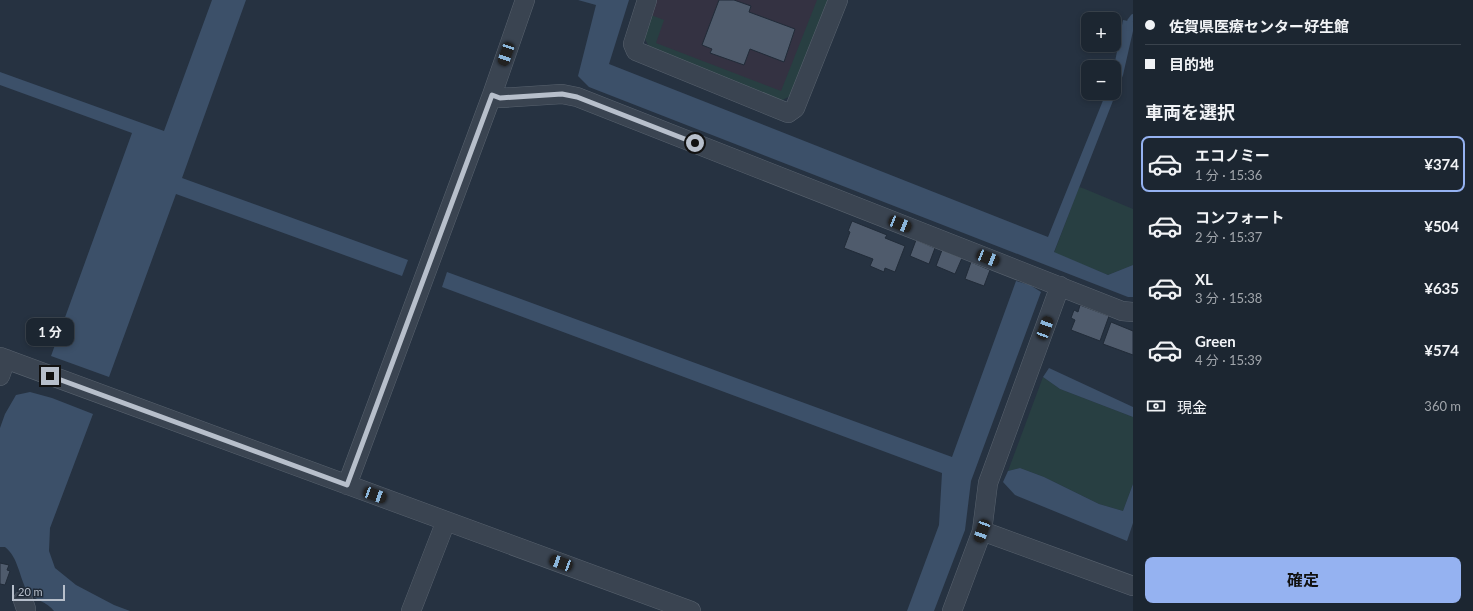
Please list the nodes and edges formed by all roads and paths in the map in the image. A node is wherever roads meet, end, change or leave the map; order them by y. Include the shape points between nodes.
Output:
1 (525, 0) edge
2 (647, 0) edge
3 (838, 0) edge
4 (492, 95) junction
5 (1060, 286) junction
6 (1133, 312) edge
7 (2, 364) edge
8 (347, 485) junction
9 (446, 521) junction
10 (982, 531) junction
11 (1133, 586) edge
12 (411, 611) edge
13 (691, 611) edge
14 (952, 611) edge

1 - 4 street
2 - 3 street via 633,44 636,51 788,113 795,108
4 - 5 street via 500,98 562,94 577,97
4 - 8 street
5 - 6 street via 1122,311
5 - 10 street via 988,484
7 - 8 street
8 - 9 street
9 - 12 street
9 - 13 street
10 - 11 street
10 - 14 street

